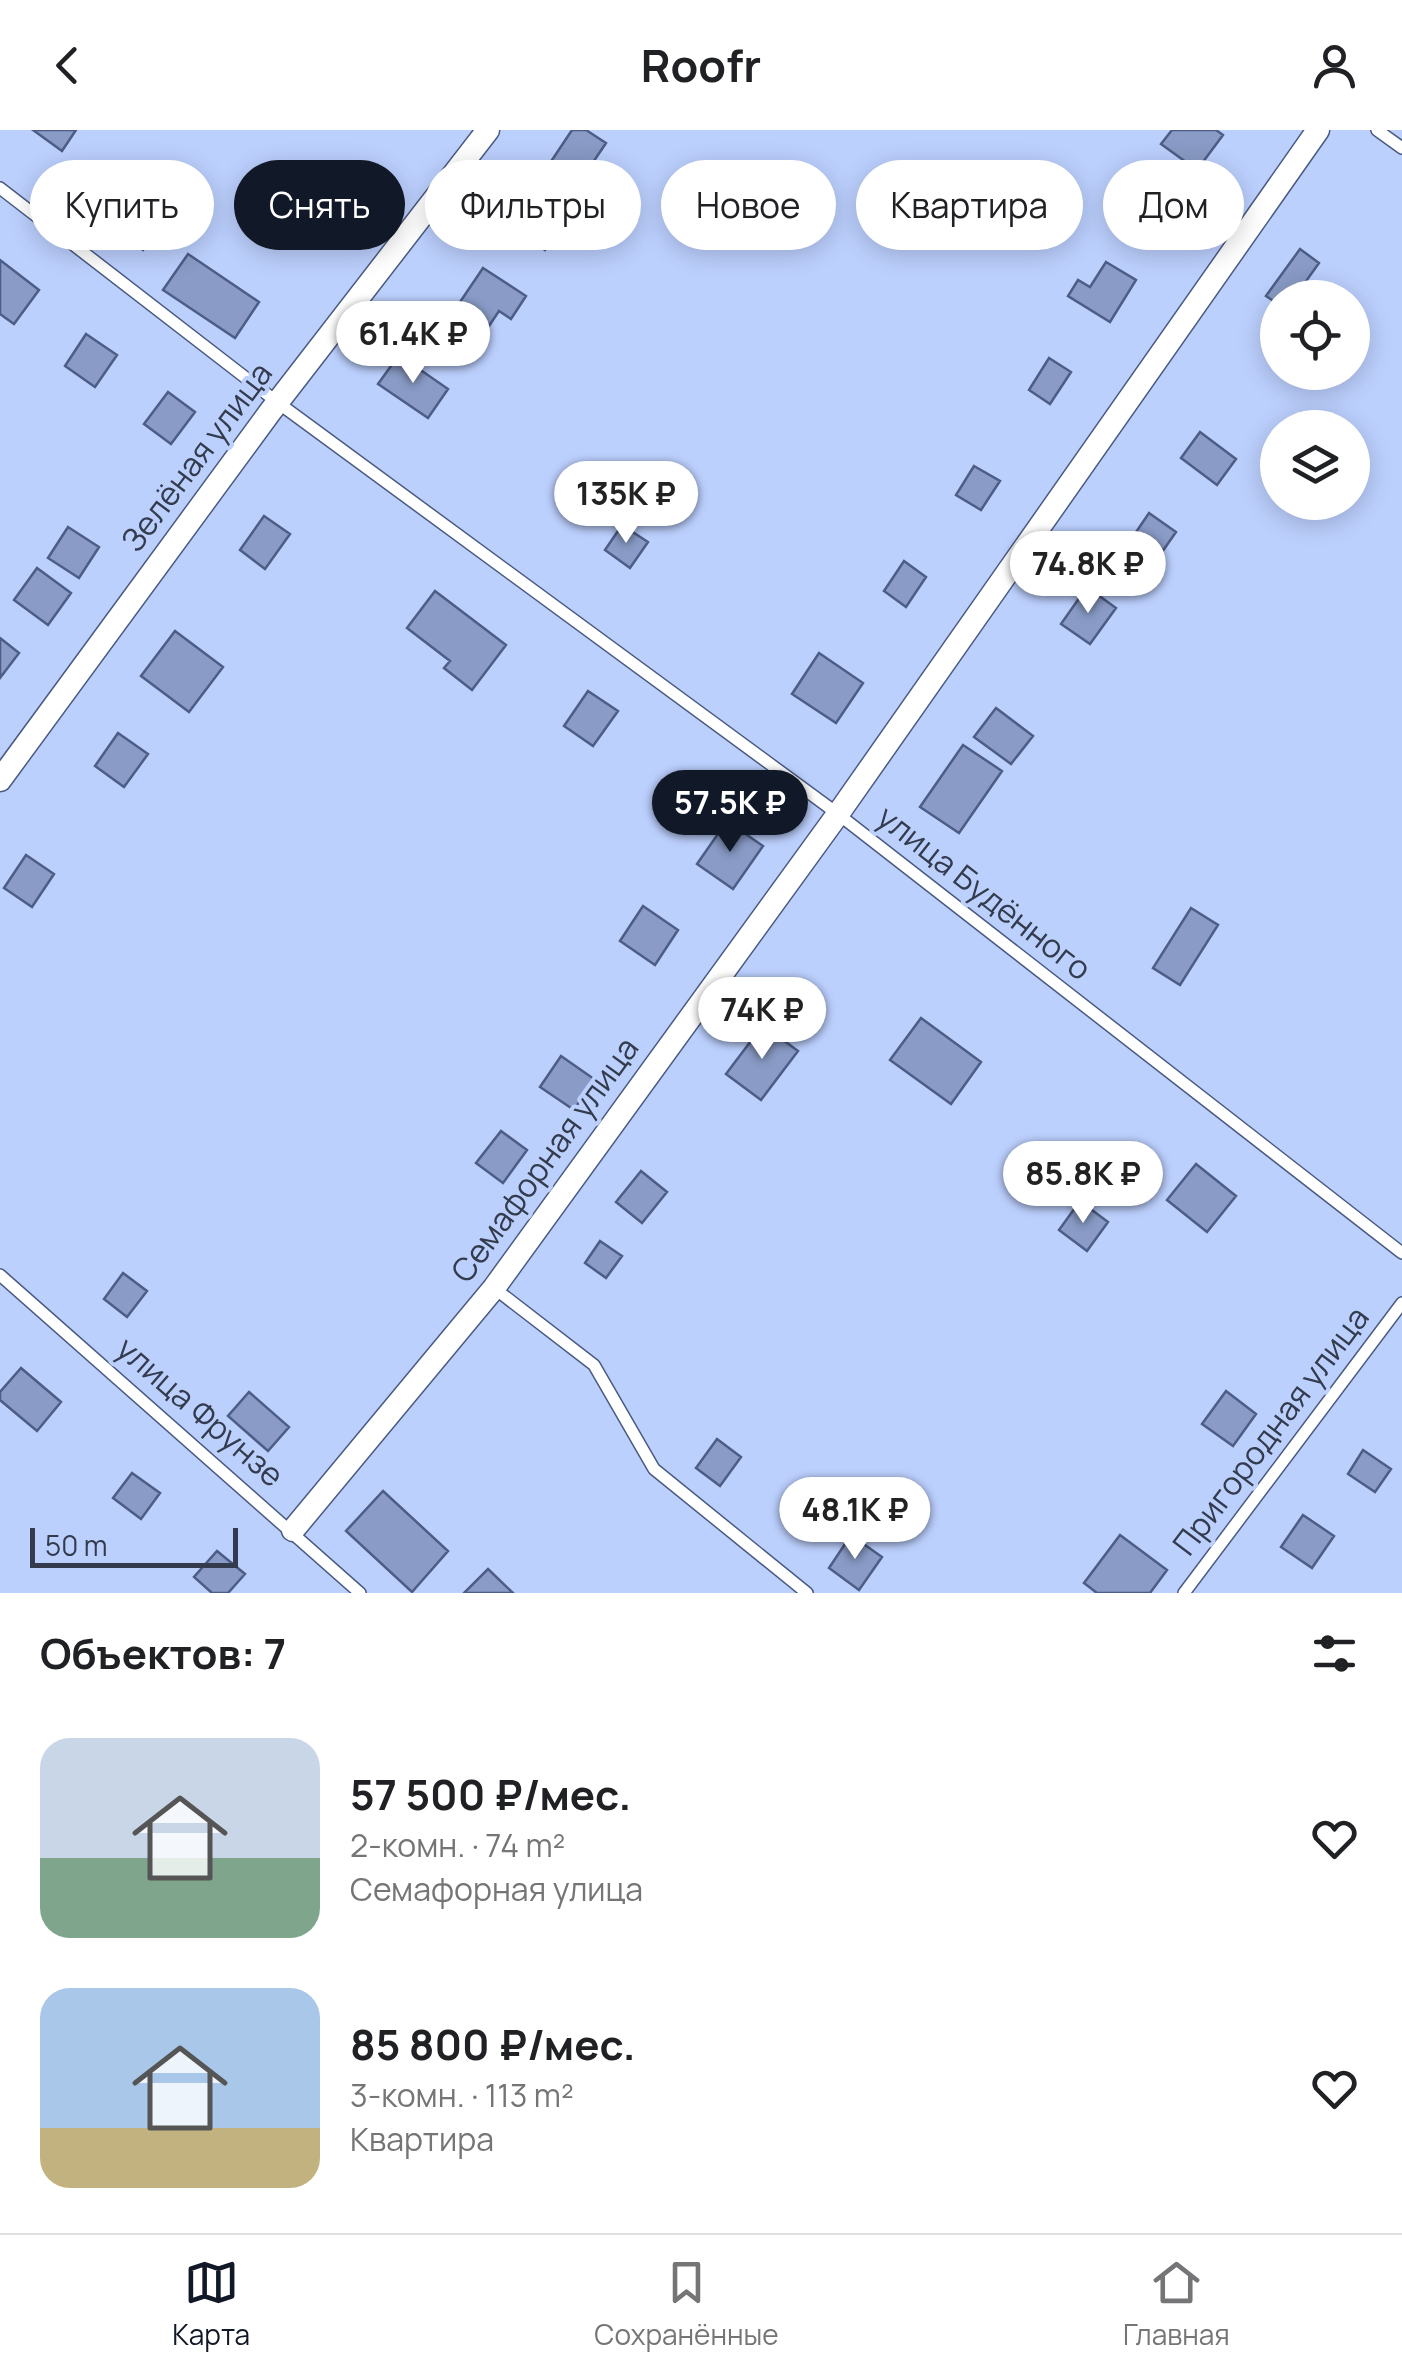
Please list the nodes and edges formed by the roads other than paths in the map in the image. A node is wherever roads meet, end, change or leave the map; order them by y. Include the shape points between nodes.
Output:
1 (488, 130) edge
2 (1318, 130) edge
3 (1377, 130) edge
4 (1402, 148) edge
5 (0, 188) edge
6 (277, 402) junction
7 (0, 780) edge
8 (838, 814) junction
9 (1402, 1253) edge
10 (0, 1276) edge
11 (494, 1288) junction
12 (1402, 1303) edge
13 (292, 1530) junction
14 (360, 1593) edge
15 (807, 1593) edge
16 (1184, 1593) edge

1 - 6 street, Зелёная улица
2 - 8 street, Семафорная улица
3 - 4 lane
5 - 6 lane, улица Будённого
6 - 7 street, Зелёная улица
6 - 8 lane, улица Будённого
8 - 9 lane, улица Будённого
8 - 11 street, Семафорная улица
10 - 13 lane, улица Фрунзе
11 - 13 street, Семафорная улица
11 - 15 lane via 594,1365 654,1469
12 - 16 lane, Пригородная улица
13 - 14 lane, улица Фрунзе

